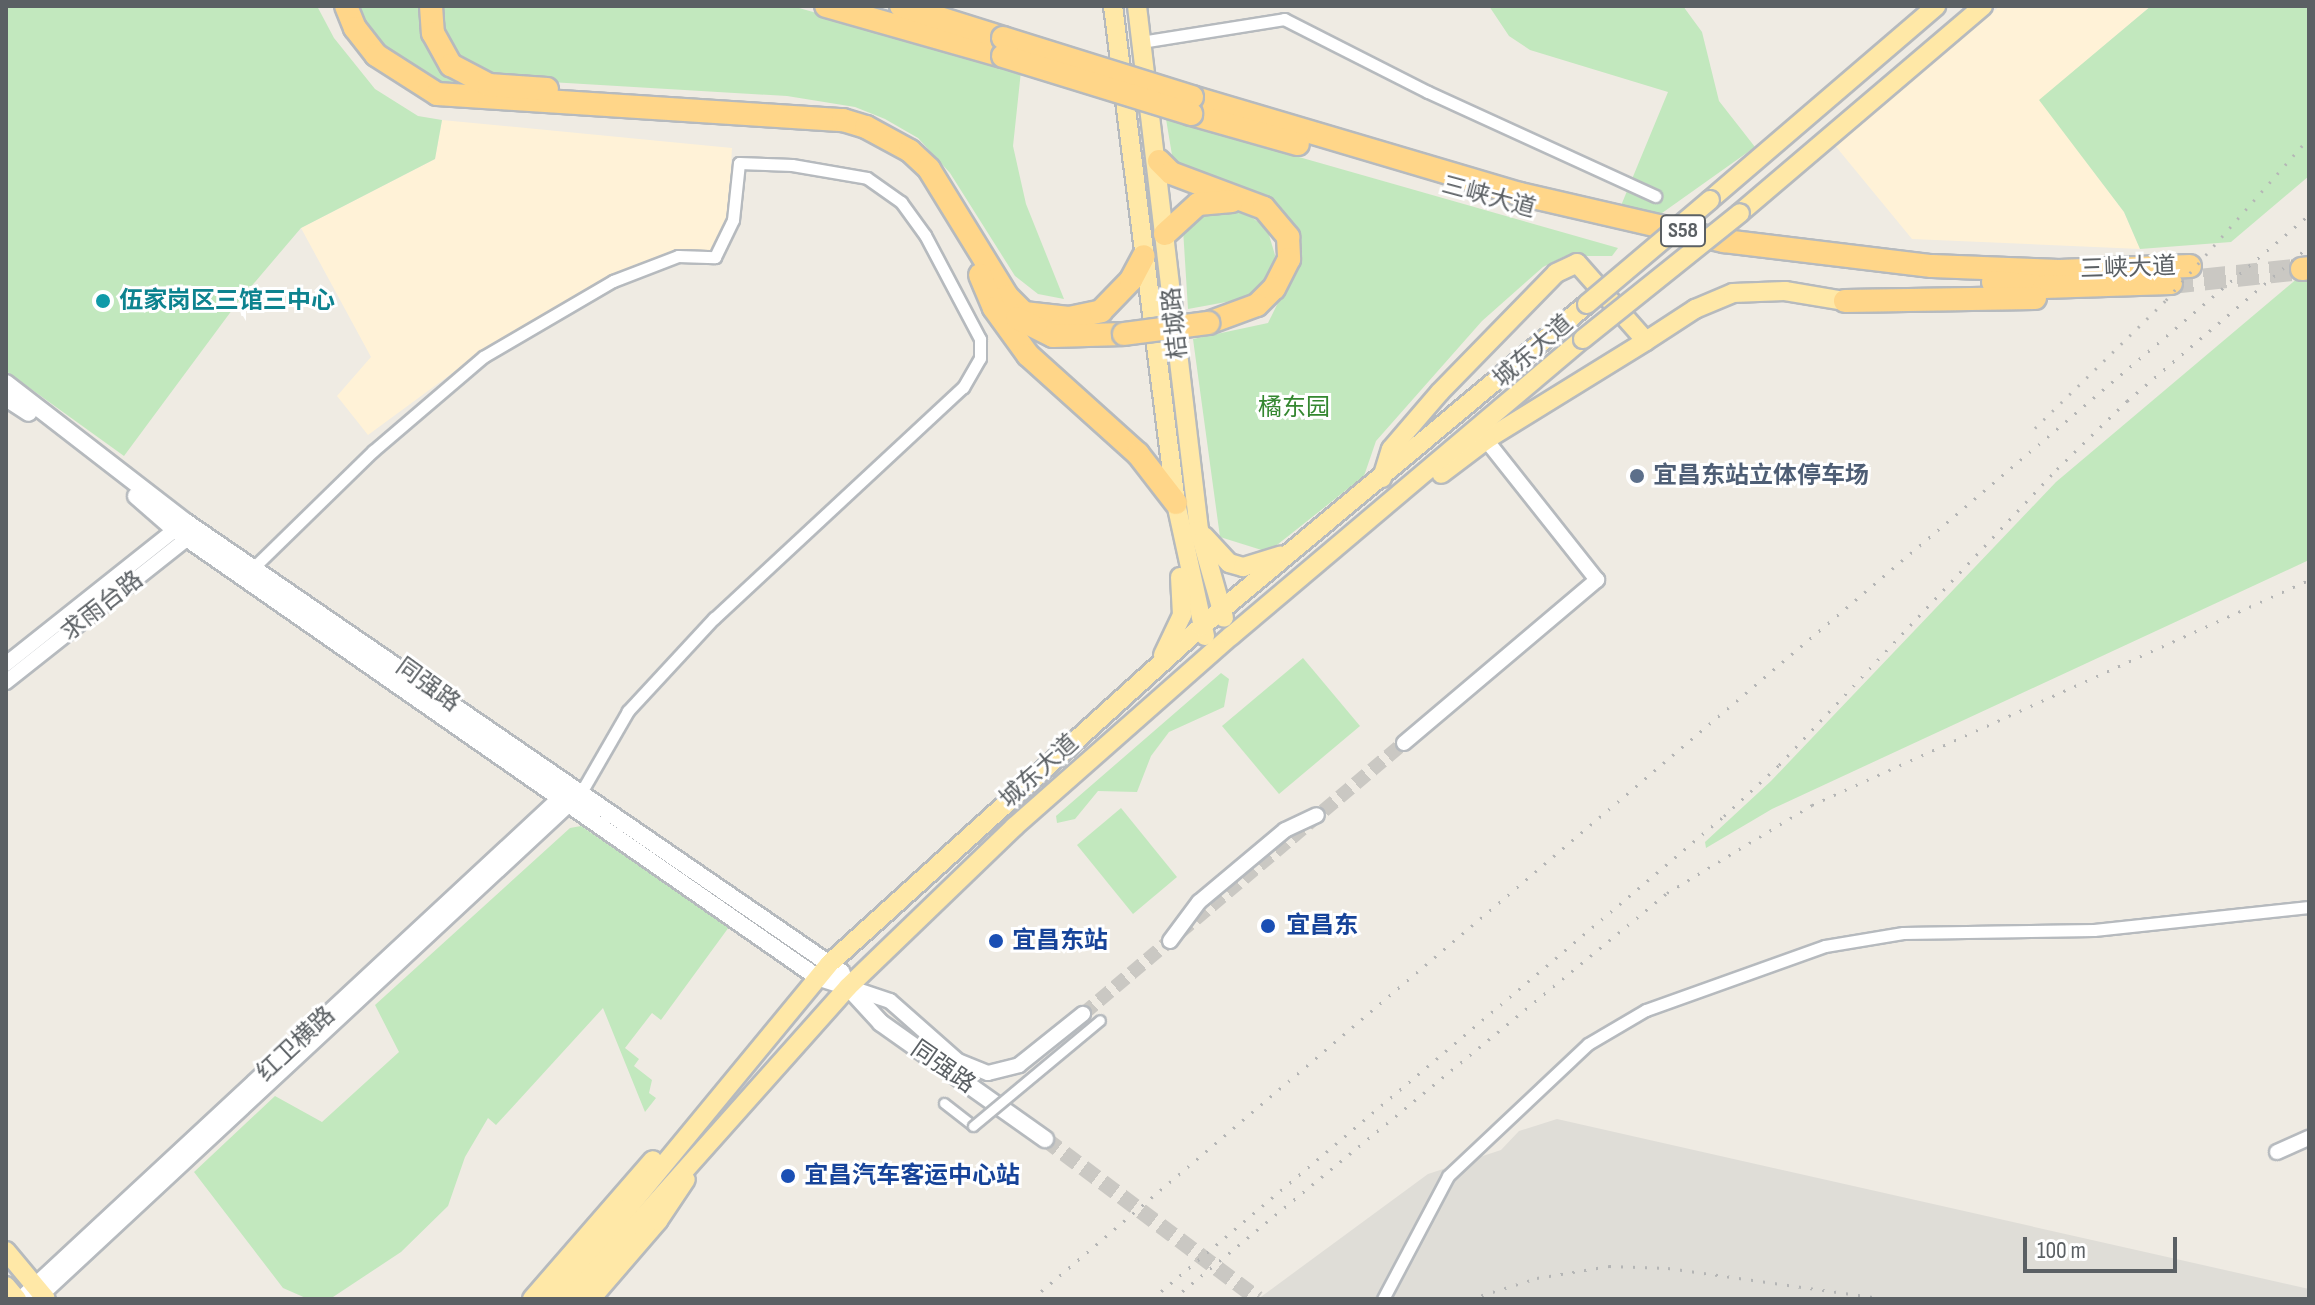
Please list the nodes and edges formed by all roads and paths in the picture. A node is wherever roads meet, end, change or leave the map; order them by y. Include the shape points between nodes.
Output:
1 (332, 6) edge
2 (338, 6) edge
3 (346, 6) edge
4 (431, 6) edge
5 (826, 6) edge
6 (901, 6) edge
7 (1113, 6) edge
8 (1137, 6) edge
9 (1936, 6) edge
10 (1983, 6) edge
11 (1141, 42) junction
12 (1003, 47) junction
13 (1192, 106) junction
14 (471, 111) junction
15 (843, 120) junction
16 (1159, 161) junction
17 (1655, 196) dead end
18 (1165, 234) junction
19 (1144, 256) junction
20 (2190, 266) tunnel mouth
21 (980, 275) junction
22 (1845, 301) joint
23 (1024, 313) junction
24 (1207, 320) junction
25 (1124, 331) junction
26 (1646, 341) junction
27 (6, 383) edge
28 (6, 398) edge
29 (1486, 440) junction
30 (1382, 478) junction
31 (1176, 503) junction
32 (187, 530) junction
33 (1199, 530) junction
34 (1297, 548) junction
35 (253, 568) junction
36 (1279, 597) junction
37 (1222, 611) junction
38 (1201, 627) junction
39 (1231, 636) junction
40 (1210, 654) junction
41 (6, 664) edge
42 (1153, 670) junction
43 (6, 682) edge
44 (1404, 743) tunnel mouth
45 (570, 796) junction
46 (1317, 815) dead end
47 (2309, 907) edge
48 (1170, 941) dead end
49 (823, 970) junction
50 (848, 987) junction
51 (1083, 1014) tunnel mouth
52 (1100, 1020) dead end
53 (944, 1103) dead end
54 (703, 1110) junction
55 (723, 1121) junction
56 (2309, 1138) edge
57 (1045, 1139) tunnel mouth
58 (2277, 1152) dead end
59 (6, 1251) edge
60 (6, 1286) edge
61 (40, 1295) edge
62 (18, 1299) edge
63 (532, 1299) edge
64 (553, 1299) edge
65 (570, 1299) edge
66 (591, 1299) edge
67 (1383, 1299) edge

1 - 14 highway via 358,53 382,78 439,109
2 - 14 highway via 362,51 387,76 430,100
3 - 15 highway via 376,55 437,94
4 - 15 highway via 439,49 451,65 489,85 701,99
5 - 12 highway, 三峡大道 / S58
6 - 12 highway, 三峡大道 / S58
7 - 19 main road, 桔城路
8 - 11 main road, 桔城路
9 - 30 main road, 城东大道, bridge
10 - 36 main road, 城东大道, bridge
11 - 16 main road, 桔城路
11 - 17 street via 1284,19
12 - 13 highway, 三峡大道 / S58, bridge
13 - 20 highway, 三峡大道 / S58 via 1520,194 1724,241 1932,266 2059,271
13 - 22 highway, 三峡大道 / S58 via 1509,203 1720,252 2044,287 2171,283 2088,297
14 - 21 highway via 841,134 867,141 904,160 923,180
15 - 23 highway via 887,137 929,169 1007,296
16 - 18 main road, 桔城路
16 - 24 highway via 1171,173 1264,208 1288,237 1289,259 1274,288 1257,305
18 - 24 highway via 1198,204 1221,199 1263,214 1279,233 1282,258 1268,287
18 - 33 main road, 桔城路
19 - 23 highway via 1131,280 1101,311 1069,318
19 - 31 main road, 桔城路
21 - 25 highway via 1017,318 1044,334
21 - 31 highway via 994,308 1028,355 1138,454
22 - 26 main road via 1785,291 1733,293 1695,309
23 - 25 highway via 1061,331
24 - 25 highway, bridge
26 - 29 main road
26 - 30 main road via 1577,263 1566,264 1440,392 1391,449
27 - 32 main road, 同强路
28 - 32 main road, 同强路
29 - 36 main road
29 - 44 street via 1597,580
30 - 34 main road, 城东大道
31 - 38 main road, 桔城路
31 - 42 main road via 1182,615
32 - 35 main road, 同强路
32 - 41 street, 求雨台路
32 - 43 street, 求雨台路
32 - 45 main road, 同强路
33 - 34 main road via 1229,563 1243,567
33 - 37 main road, 桔城路
34 - 37 main road, 城东大道
35 - 45 main road, 同强路 via 369,643
35 - 45 street via 373,451 483,357 613,281 678,256 715,257 733,220 739,163 792,165 867,178 901,202 925,235 980,339 980,358 963,387 714,618 639,700
36 - 39 main road, 城东大道
37 - 38 main road, 城东大道
37 - 39 main road, 桔城路
38 - 40 main road, 桔城路
38 - 42 main road, 城东大道
39 - 40 main road, 城东大道
40 - 50 main road, 城东大道 via 1014,827
42 - 49 main road, 城东大道
45 - 49 main road, 同强路
45 - 61 street, 红卫横路
46 - 48 street via 1285,830 1199,902
47 - 67 street via 2094,930 1903,933 1825,946 1646,1010 1588,1044 1448,1176
49 - 50 main road, 同强路 via 841,972
49 - 54 main road, 城东大道
50 - 51 street via 890,1001 971,1068 999,1072 1019,1065
50 - 55 main road, 城东大道
50 - 57 main road, 同强路 via 881,1023
52 - 53 street, bridge via 973,1126
54 - 63 main road via 622,1190
54 - 64 main road, 城东大道
55 - 65 main road, 城东大道
55 - 66 main road via 658,1221
56 - 58 street
59 - 61 main road
60 - 62 main road
61 - 62 street, 红卫横路

